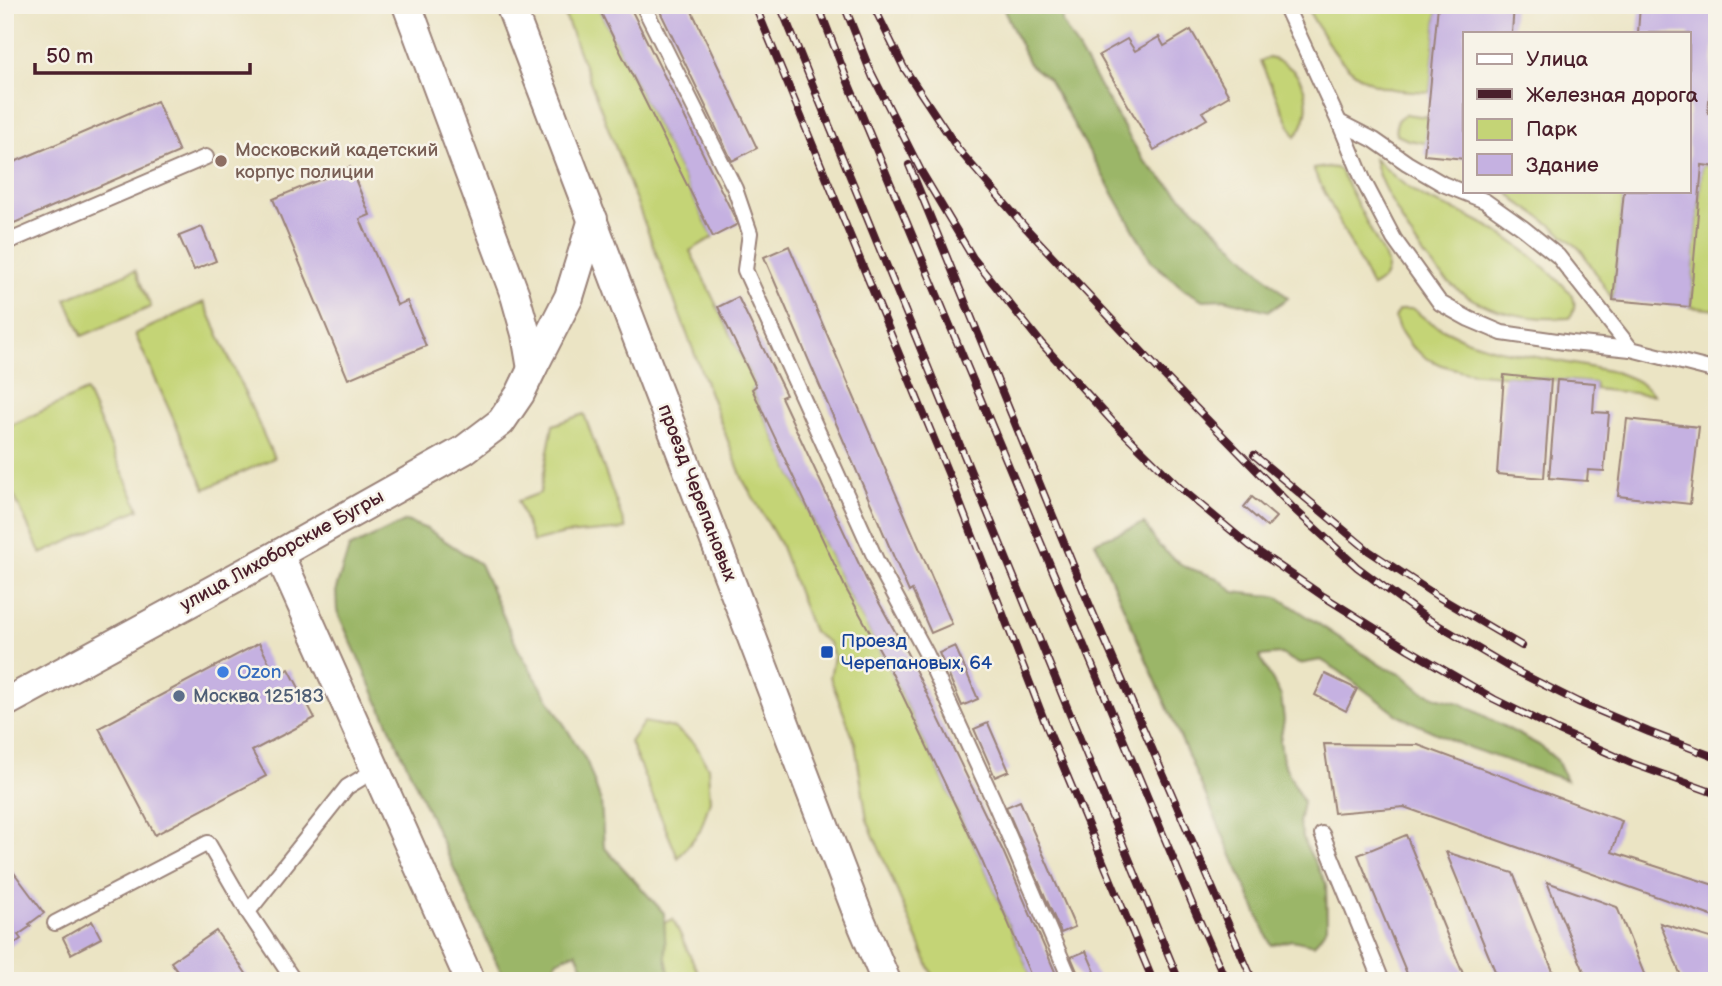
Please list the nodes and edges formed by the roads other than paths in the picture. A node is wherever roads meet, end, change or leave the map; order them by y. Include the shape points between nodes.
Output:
1 (407, 5) edge
2 (510, 5) edge
3 (643, 5) edge
4 (1285, 5) edge
5 (1339, 122) junction
6 (206, 157) dead end
7 (593, 219) junction
8 (5, 243) edge
9 (1631, 349) junction
10 (531, 369) junction
11 (1717, 371) edge
12 (279, 554) junction
13 (5, 703) edge
14 (375, 770) junction
15 (1322, 834) dead end
16 (248, 912) junction
17 (55, 923) dead end
18 (294, 981) edge
19 (470, 981) edge
20 (886, 981) edge
21 (1071, 981) edge
22 (1382, 981) edge

1 - 10 street via 515,295
2 - 7 street, проезд Черепановых
3 - 21 lane via 735,189 750,233 745,270 876,560 926,653 993,799
4 - 5 lane
5 - 9 lane via 1443,184 1485,201 1523,228 1558,256
5 - 9 lane via 1394,239 1440,303 1502,333
6 - 8 lane
7 - 10 street, улица Лихоборские Бугры via 569,297
7 - 20 street, проезд Черепановых
9 - 11 lane
10 - 12 street, улица Лихоборские Бугры via 501,422 464,450
12 - 13 street, улица Лихоборские Бугры
12 - 14 street
14 - 16 lane via 347,787
14 - 19 street
15 - 22 lane
16 - 17 lane via 208,843
16 - 18 lane

